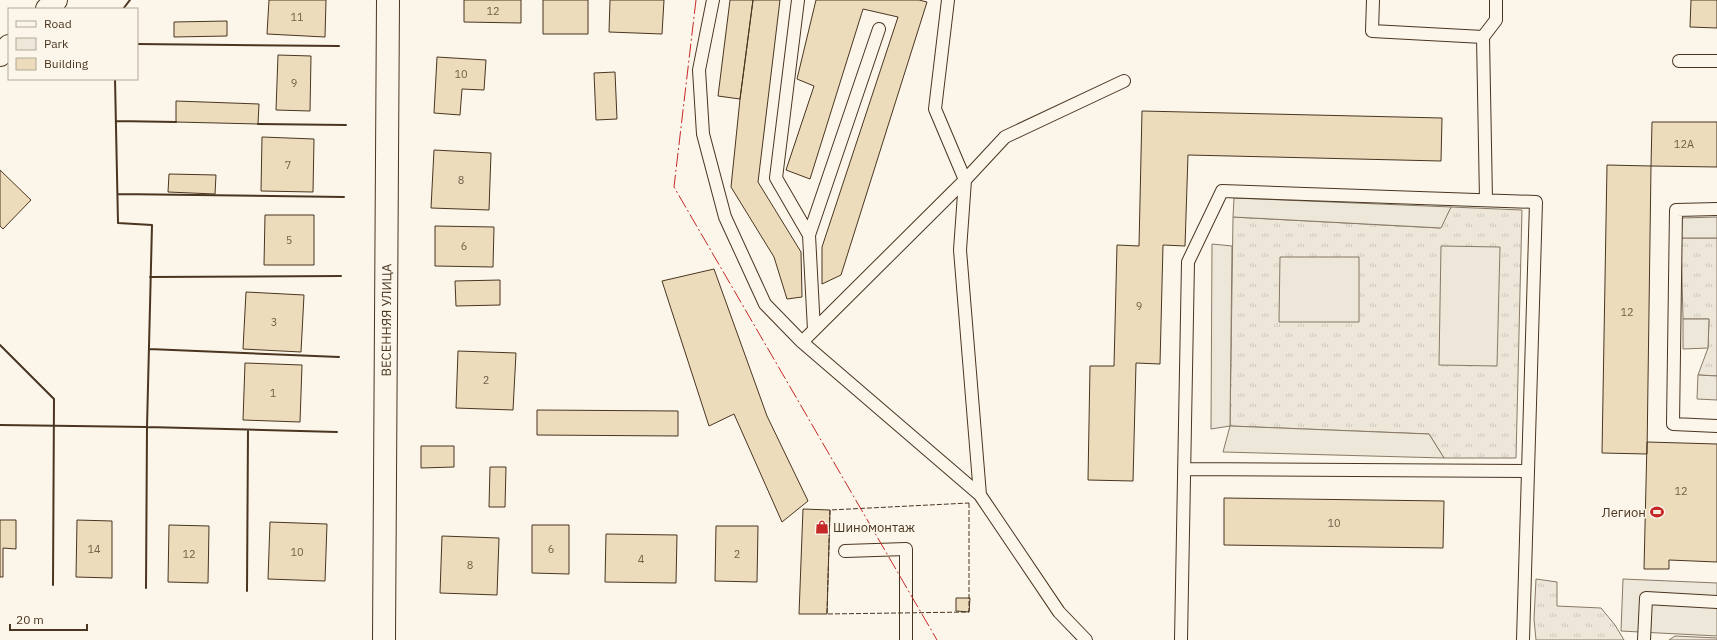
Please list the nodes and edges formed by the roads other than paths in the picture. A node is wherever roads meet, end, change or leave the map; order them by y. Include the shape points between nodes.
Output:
1 (56, 0) edge
2 (388, 0) edge
3 (713, 0) edge
4 (798, 0) edge
5 (948, 0) edge
6 (1373, 0) edge
7 (1496, 0) edge
8 (48, 8) edge
9 (879, 29) dead end
10 (1483, 37) junction
11 (8, 47) edge
12 (0, 55) edge
13 (1679, 60) dead end
14 (1717, 61) edge
15 (1124, 81) dead end
16 (965, 180) junction
17 (1486, 200) junction
18 (1717, 209) edge
19 (809, 234) junction
20 (814, 330) junction
21 (802, 342) junction
22 (1717, 426) edge
23 (1184, 469) junction
24 (1528, 471) junction
25 (980, 495) junction
26 (845, 551) dead end
27 (1717, 602) edge
28 (384, 640) edge
29 (906, 640) edge
30 (1086, 640) edge
31 (1181, 640) edge
32 (1523, 640) edge
33 (1644, 640) edge

1 - 8 street
2 - 28 street, ВЕСЕННЯЯ УЛИЦА
3 - 21 lane via 699,70 703,134 725,217 765,304
4 - 19 lane via 776,178
5 - 16 lane via 935,109
6 - 10 lane via 1372,31
7 - 10 lane via 1496,20
9 - 19 lane
10 - 17 lane
11 - 12 street
13 - 14 lane
15 - 16 lane via 1005,137
16 - 20 lane
16 - 25 lane via 960,250
17 - 23 lane via 1222,191 1188,262
17 - 24 lane via 1536,202
18 - 22 lane via 1676,210 1673,424
19 - 20 lane
20 - 21 lane
21 - 25 lane
23 - 24 lane
23 - 31 lane
24 - 32 lane
25 - 30 lane via 1059,612
26 - 29 lane via 906,550
27 - 33 lane via 1646,598

